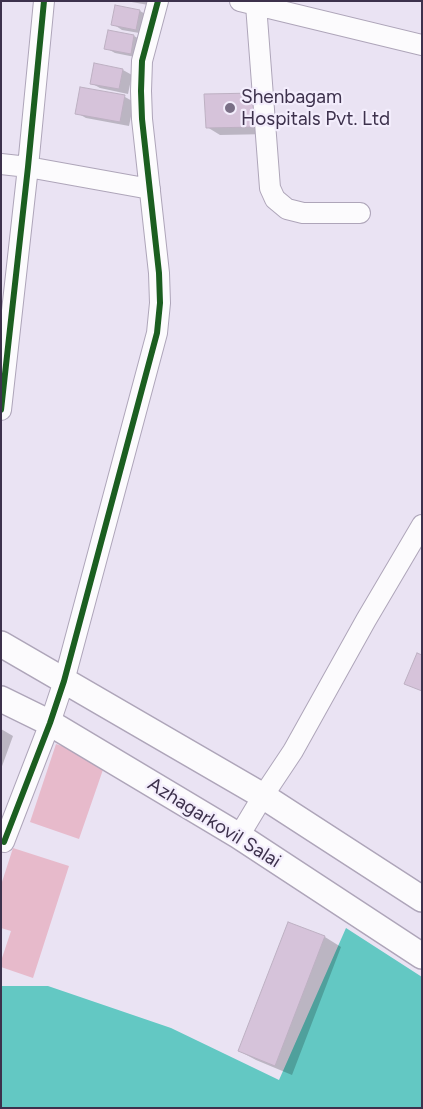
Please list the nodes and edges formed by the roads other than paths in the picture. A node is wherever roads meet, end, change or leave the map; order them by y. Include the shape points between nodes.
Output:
1 (44, 1) edge
2 (158, 1) edge
3 (248, 3) edge
4 (422, 45) edge
5 (1, 164) edge
6 (28, 167) junction
7 (150, 189) junction
8 (360, 213) dead end
9 (1, 410) edge
10 (422, 525) edge
11 (1, 644) edge
12 (64, 681) junction
13 (1, 699) edge
14 (50, 723) junction
15 (262, 796) junction
16 (239, 836) junction
17 (4, 842) dead end
18 (422, 899) edge
19 (422, 956) edge

1 - 6 street
2 - 7 street via 142,68 142,119
3 - 4 street
3 - 8 street via 270,188 275,199 287,209 303,213
5 - 6 street
6 - 7 street
6 - 9 street
7 - 12 street via 160,273 157,333
10 - 15 street via 293,751
11 - 12 main road
12 - 14 street
12 - 15 main road
13 - 14 main road, Azhagarkovil Salai
14 - 16 main road, Azhagarkovil Salai
14 - 17 street
15 - 16 street
15 - 18 main road
16 - 19 main road, Azhagarkovil Salai

